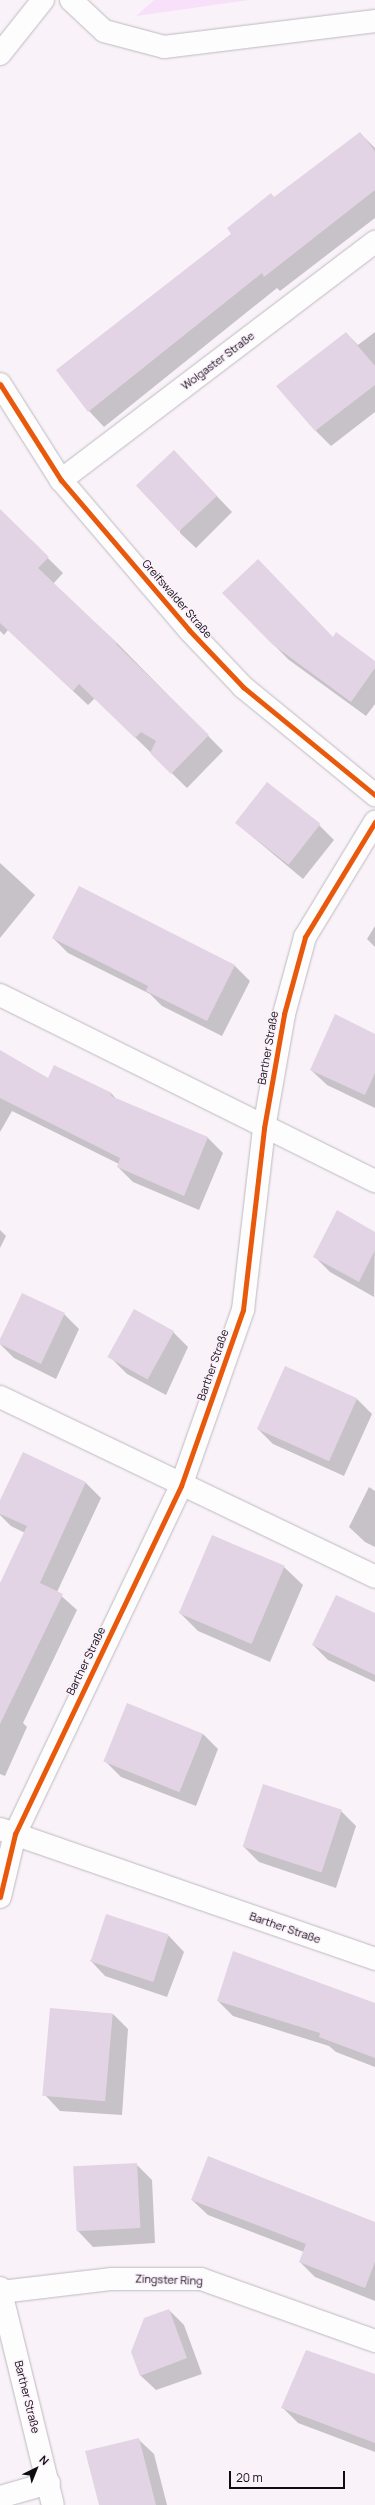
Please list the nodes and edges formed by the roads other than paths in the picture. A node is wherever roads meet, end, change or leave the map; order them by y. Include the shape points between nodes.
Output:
1 (43, 0) edge
2 (71, 0) edge
3 (375, 21) edge
4 (0, 54) edge
5 (375, 242) edge
6 (0, 384) edge
7 (61, 480) junction
8 (375, 795) edge
9 (375, 822) edge
10 (0, 995) edge
11 (264, 1128) junction
12 (375, 1180) edge
13 (0, 1397) edge
14 (181, 1486) junction
15 (375, 1577) edge
16 (7, 1832) edge
17 (0, 1897) edge
18 (375, 1959) edge
19 (0, 2290) edge
20 (375, 2341) edge
21 (49, 2483) junction
22 (0, 2497) edge
23 (53, 2505) edge

1 - 4 street
2 - 3 street via 104,31 164,47
5 - 7 street, Wolgaster Straße
6 - 7 street, Greifswalder Straße
7 - 8 street, Greifswalder Straße via 189,630 243,687
9 - 11 street, Barther Straße via 305,937 284,1014
10 - 11 street
11 - 12 street
11 - 14 street, Barther Straße via 243,1310
13 - 14 street
14 - 15 street
14 - 16 street, Barther Straße
16 - 17 street, Barther Straße
16 - 18 street, Barther Straße
19 - 20 street, Zingster Ring via 112,2279 201,2279
19 - 21 street, Barther Straße
21 - 22 street
21 - 23 street, Barther Straße

